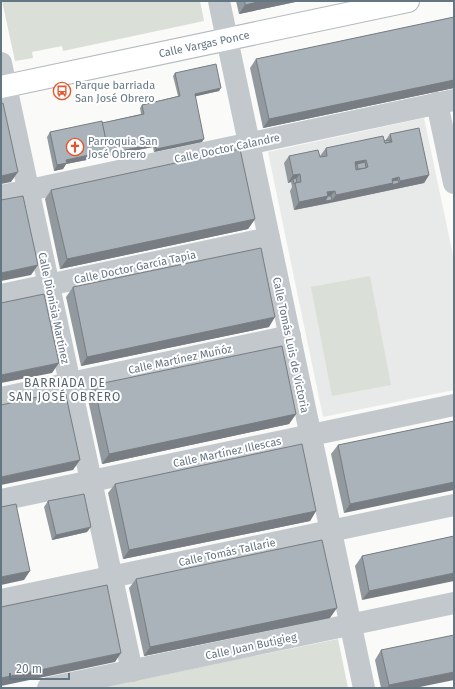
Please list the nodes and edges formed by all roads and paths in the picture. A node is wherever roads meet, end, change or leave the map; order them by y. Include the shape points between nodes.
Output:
1 (219, 1) edge
2 (408, 1) edge
3 (227, 39) junction
4 (1, 63) edge
5 (4, 87) edge
6 (446, 101) edge
7 (249, 143) junction
8 (454, 183) edge
9 (28, 190) junction
10 (1, 196) edge
11 (269, 238) junction
12 (49, 285) junction
13 (1, 295) edge
14 (290, 336) junction
15 (70, 383) junction
16 (1, 398) edge
17 (454, 404) edge
18 (310, 434) junction
19 (91, 481) junction
20 (1, 500) edge
21 (454, 505) edge
22 (331, 531) junction
23 (112, 577) junction
24 (1, 600) edge
25 (454, 603) edge
26 (350, 625) junction
27 (132, 671) junction
28 (48, 688) edge
29 (364, 688) edge

1 - 3 street, Calle Tomás Luis de Victoria
2 - 3 street, Calle Vargas Ponce
3 - 5 street, Calle Vargas Ponce
3 - 7 street, Calle Tomás Luis de Victoria
4 - 5 street, Calle Dionisia Martínez
5 - 9 street, Calle Dionisia Martínez
6 - 7 street, Calle Doctor Calandre
6 - 8 street
7 - 9 street, Calle Doctor Calandre
7 - 11 street, Calle Tomás Luis de Victoria
9 - 10 street, Calle Doctor Calandre
9 - 12 street, Calle Dionisia Martínez
11 - 12 street, Calle Doctor García Tapia
11 - 14 street, Calle Tomás Luis de Victoria
12 - 13 street, Calle Doctor García Tapia
12 - 15 street, Calle Dionisia Martínez
14 - 15 street, Calle Martínez Muñóz
14 - 18 street, Calle Tomás Luis de Victoria
15 - 16 street, Calle Martínez Muñóz
15 - 19 street, Calle Dionisia Martínez
17 - 18 street, Calle Martínez Illescas
18 - 19 street, Calle Martínez Illescas
18 - 22 street, Calle Tomás Luis de Victoria
19 - 20 street, Calle Martínez Illescas
19 - 23 street, Calle Dionisia Martínez
21 - 22 street, Calle Tomás Tallarie
22 - 23 street, Calle Tomás Tallarie
22 - 26 street, Calle Tomás Luis de Victoria
23 - 24 street, Calle Tomás Tallarie
23 - 27 street, Calle Dionisia Martínez
25 - 26 street, Calle Juan Butigieg
26 - 27 street, Calle Juan Butigieg
26 - 29 street, Calle Tomás Luis de Victoria
27 - 28 street, Calle Juan Butigieg

